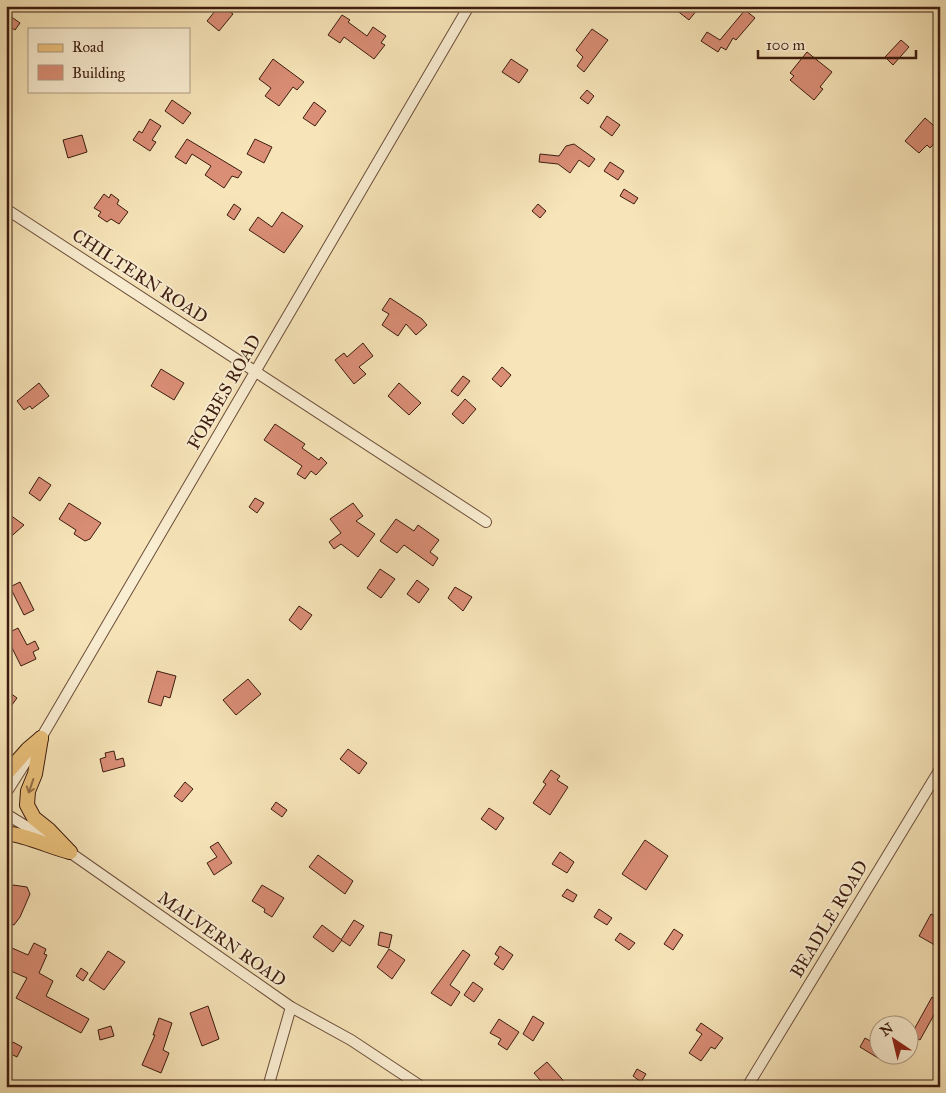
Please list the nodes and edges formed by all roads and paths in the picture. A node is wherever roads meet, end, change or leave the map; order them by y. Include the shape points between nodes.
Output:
1 (469, 6) edge
2 (6, 209) edge
3 (255, 371) junction
4 (486, 522) dead end
5 (41, 738) junction
6 (940, 769) edge
7 (6, 774) edge
8 (6, 793) edge
9 (6, 814) edge
10 (6, 834) edge
11 (70, 852) junction
12 (291, 1007) junction
13 (268, 1087) edge
14 (422, 1087) edge
15 (747, 1087) edge

1 - 3 street, FORBES ROAD
2 - 3 street, CHILTERN ROAD
3 - 4 street, CHILTERN ROAD
3 - 5 street, FORBES ROAD
5 - 7 main road
5 - 8 street, FORBES ROAD
5 -> 11 main road via 27,805 34,818
6 - 15 street, BEADLE ROAD
9 - 11 street, MALVERN ROAD
10 - 11 main road via 18,834
11 - 12 street, MALVERN ROAD
12 - 13 street
12 - 14 street, MALVERN ROAD via 351,1040

